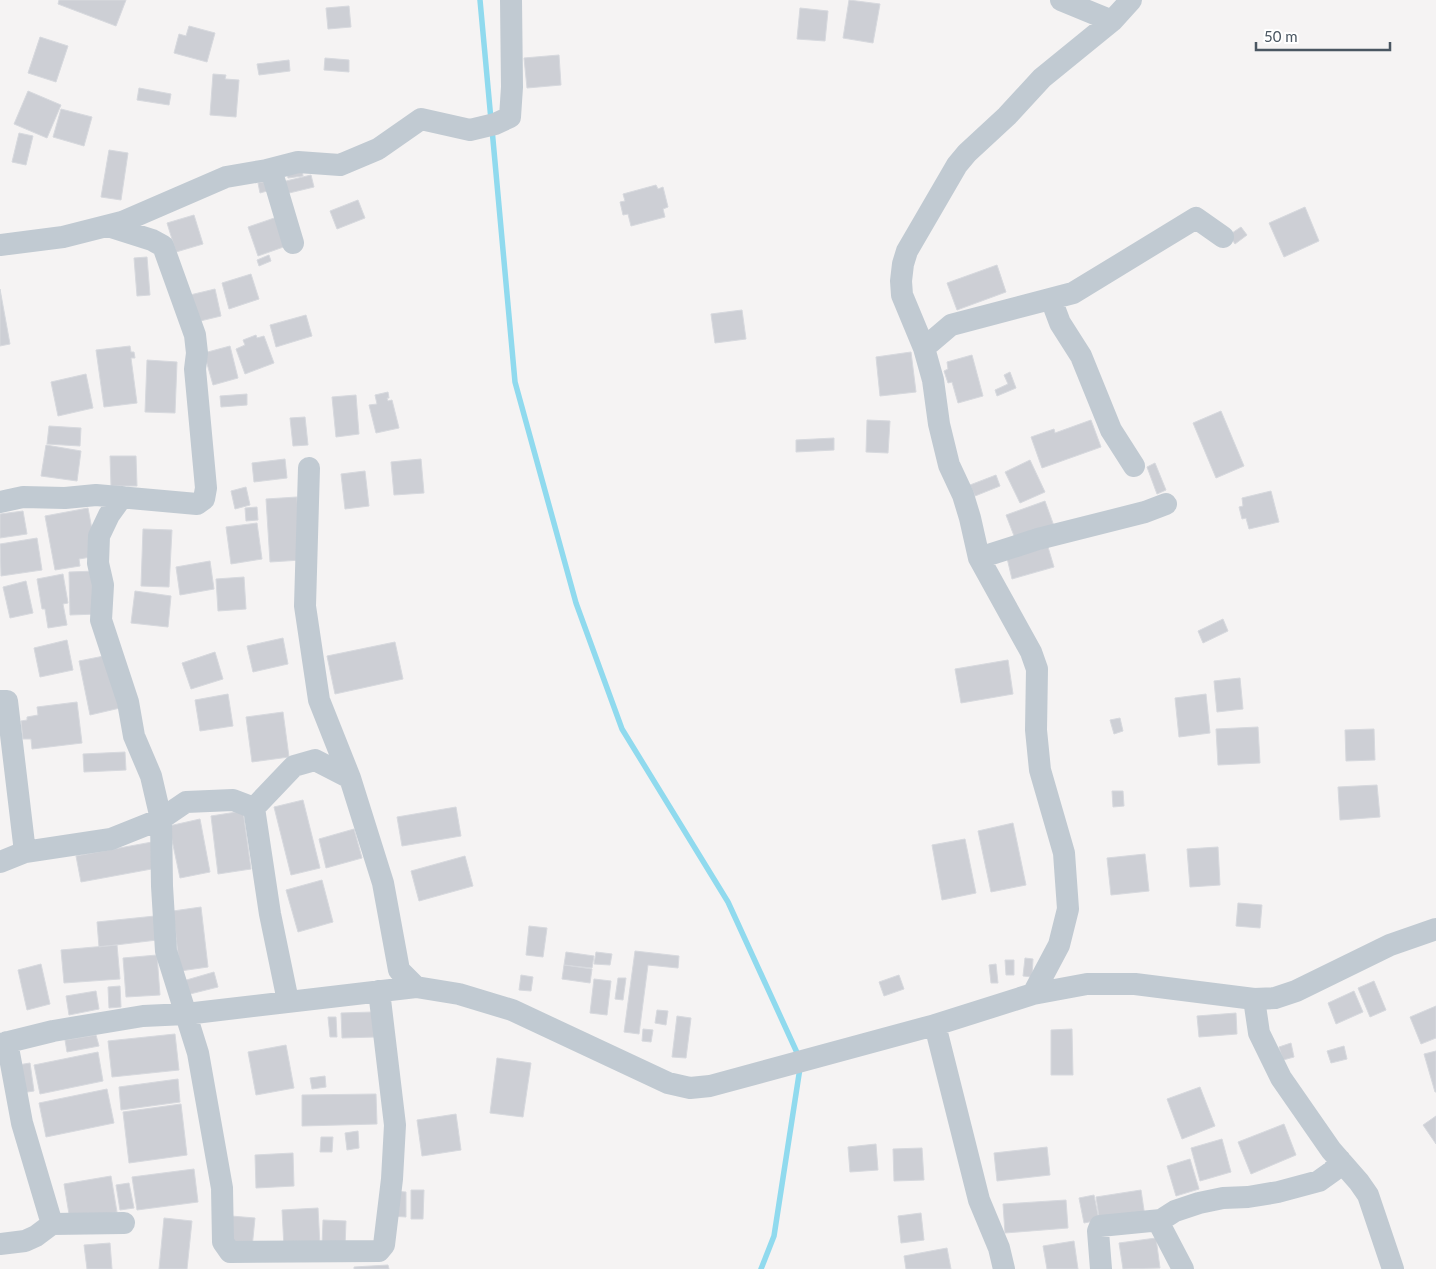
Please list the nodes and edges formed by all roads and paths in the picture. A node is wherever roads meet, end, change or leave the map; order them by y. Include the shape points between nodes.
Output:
1 (511, 0) edge
2 (1061, 0) edge
3 (1130, 0) edge
4 (1112, 21) junction
5 (267, 170) junction
6 (108, 226) junction
7 (1223, 237) dead end
8 (293, 242) dead end
9 (0, 245) edge
10 (1051, 299) junction
11 (924, 348) junction
12 (1134, 466) dead end
13 (308, 468) dead end
14 (122, 497) junction
15 (0, 502) edge
16 (1166, 504) dead end
17 (978, 558) junction
18 (0, 701) edge
19 (350, 778) junction
20 (254, 808) junction
21 (161, 819) junction
22 (25, 852) junction
23 (0, 862) edge
24 (1436, 929) edge
25 (416, 987) junction
26 (379, 991) junction
27 (1033, 994) junction
28 (1254, 999) junction
29 (288, 1002) junction
30 (186, 1014) junction
31 (935, 1025) junction
32 (3, 1043) edge
33 (1340, 1160) junction
34 (1161, 1220) junction
35 (124, 1223) dead end
36 (52, 1224) junction
37 (0, 1244) edge
38 (249, 1261) edge
39 (1004, 1269) edge
40 (1101, 1269) edge
41 (1182, 1269) edge
42 (1393, 1269) edge

1 - 5 street via 510,117 470,130 421,119 378,149 340,165 298,162
2 - 4 street
3 - 4 street
4 - 11 street via 1042,78 952,172 903,264 902,295
5 - 6 street via 226,177
5 - 8 street via 273,176
6 - 9 street via 63,237
6 - 14 street via 152,240 162,246 169,261 196,335 195,369 206,488 204,499 197,504
7 - 10 street via 1196,218 1073,293
10 - 11 street via 951,325
10 - 12 street via 1060,323 1081,356 1110,430
11 - 17 street via 949,465 963,495
13 - 19 street via 305,606 319,700
14 - 15 street via 23,497
14 - 21 street via 98,536 98,563 103,584 101,620 128,702 134,736 151,776
16 - 17 street
17 - 27 street via 1031,652 1037,669 1036,730 1040,770 1064,853 1068,908 1059,945
18 - 22 street via 7,701
19 - 20 street via 315,760 294,766
19 - 25 street via 384,883 399,970
20 - 21 street via 233,800 186,802
20 - 29 street via 270,914
21 - 22 street via 111,840
21 - 30 street via 166,952
22 - 23 street
24 - 28 street via 1390,946 1296,991 1274,998
25 - 26 street
25 - 31 street via 459,994 512,1010 668,1083 690,1088 710,1086
26 - 29 street
26 - 38 street via 395,1125 384,1245 379,1251
27 - 28 street via 1087,984 1135,984
27 - 31 street
28 - 33 street via 1258,1033 1281,1078
29 - 30 street
30 - 32 street via 143,1016
30 - 38 street via 198,1053 222,1188 223,1242 230,1252
31 - 39 street via 976,1192
32 - 36 street via 22,1123
33 - 34 street via 1334,1171 1319,1182 1278,1192 1199,1203
33 - 42 street via 1368,1195
34 - 40 street via 1100,1226
34 - 41 street
35 - 36 street
36 - 37 street via 25,1241

